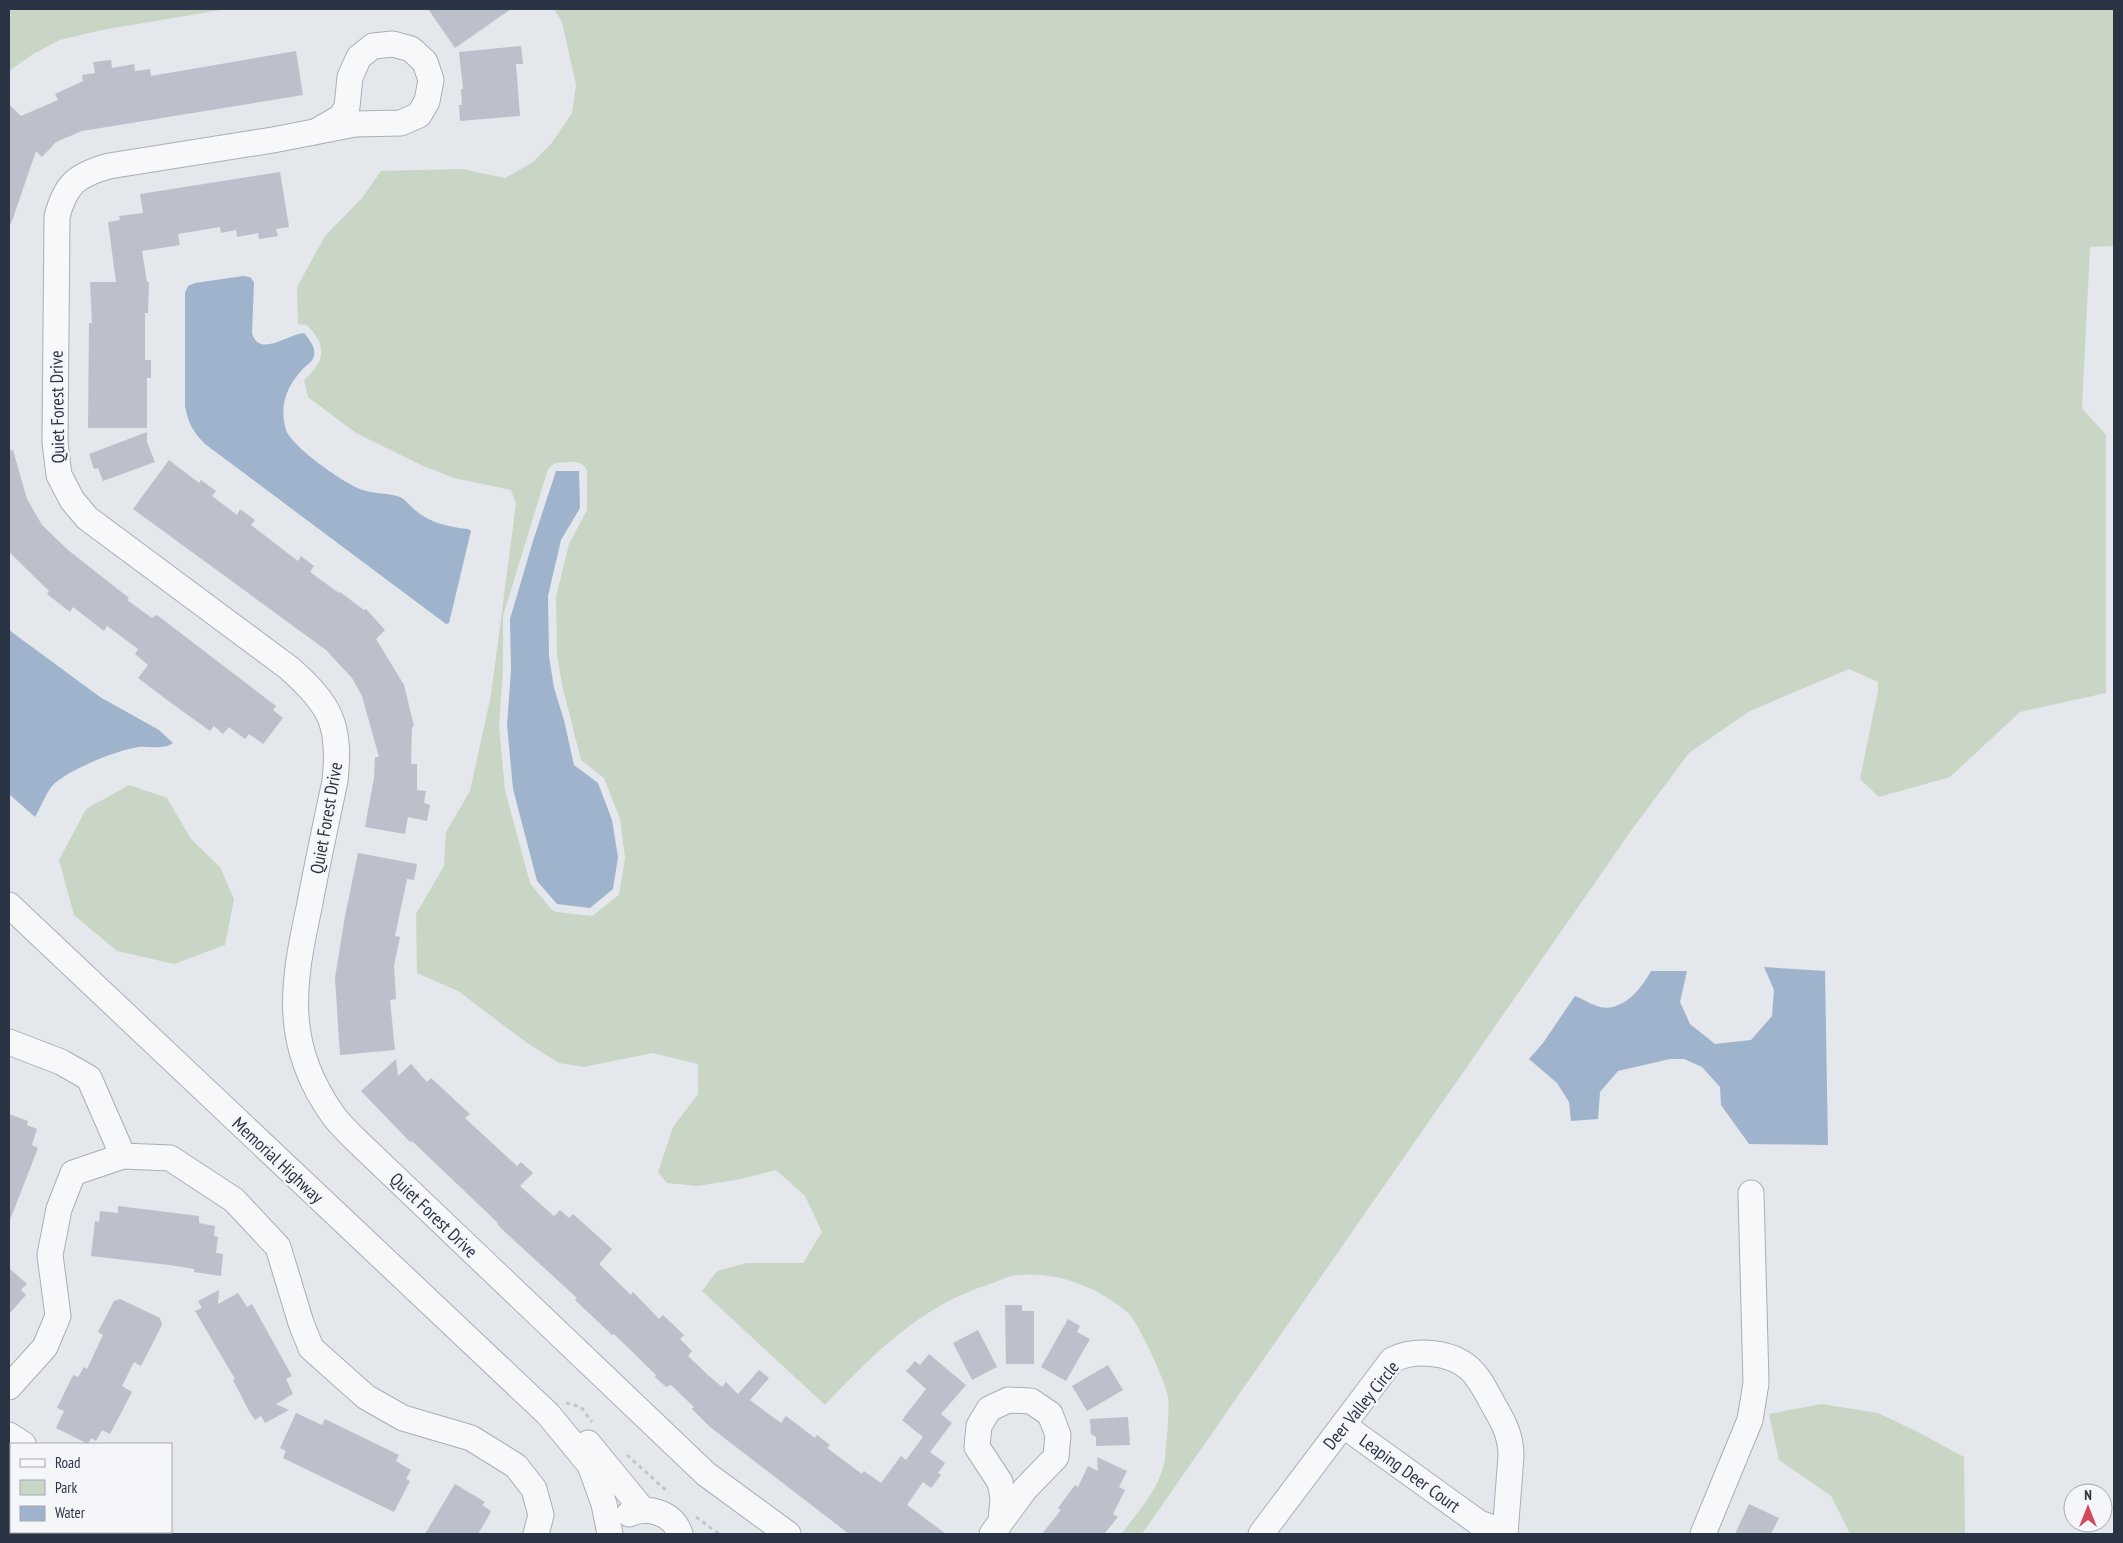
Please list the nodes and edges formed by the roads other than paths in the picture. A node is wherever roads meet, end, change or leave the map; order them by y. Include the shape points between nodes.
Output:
1 (314, 132) junction
2 (9, 905) edge
3 (9, 1042) edge
4 (123, 1156) junction
5 (1751, 1193) dead end
6 (9, 1387) edge
7 (548, 1414) junction
8 (1344, 1425) junction
9 (9, 1435) edge
10 (21, 1443) edge
11 (643, 1510) junction
12 (687, 1525) edge
13 (997, 1528) edge
14 (1505, 1533) edge
15 (536, 1534) edge
16 (610, 1534) edge
17 (788, 1534) edge
18 (1261, 1534) edge
19 (1703, 1534) edge

1 - 1 street, Quiet Forest Drive via 355,124 401,123 419,115 427,101 431,80 425,62 411,49 393,44 373,46 359,57 350,77 347,107 341,117
1 - 17 street, Quiet Forest Drive via 108,166 88,172 73,182 62,197 57,218 55,442 59,475 72,500 87,518 290,668 325,705 336,733 338,755 295,983 295,1018 301,1050 315,1086 334,1116 706,1474
2 - 7 street, Memorial Highway
3 - 4 street via 61,1062 89,1078
4 - 6 street via 73,1173 59,1209 50,1255 58,1316 45,1347
4 - 15 street via 170,1158 234,1200 278,1247 300,1323 311,1348 366,1398 403,1418 472,1438 516,1466 534,1489 541,1515
5 - 19 street via 1756,1383 1750,1420
7 - 11 street, Memorial Highway via 582,1436
7 - 16 street, Memorial Highway via 590,1465 604,1504
8 - 14 street, Leaping Deer Court via 1479,1523
8 - 14 street, Deer Valley Circle via 1392,1360 1404,1354 1435,1354 1468,1367 1478,1377 1508,1431 1511,1444
8 - 18 street, Deer Valley Circle
9 - 10 street
11 - 12 street via 661,1513
11 - 16 street via 625,1516
13 - 13 street via 1024,1490 1056,1456 1058,1435 1050,1414 1031,1401 1008,1400 989,1409 979,1426 977,1447 1000,1482 1004,1498

